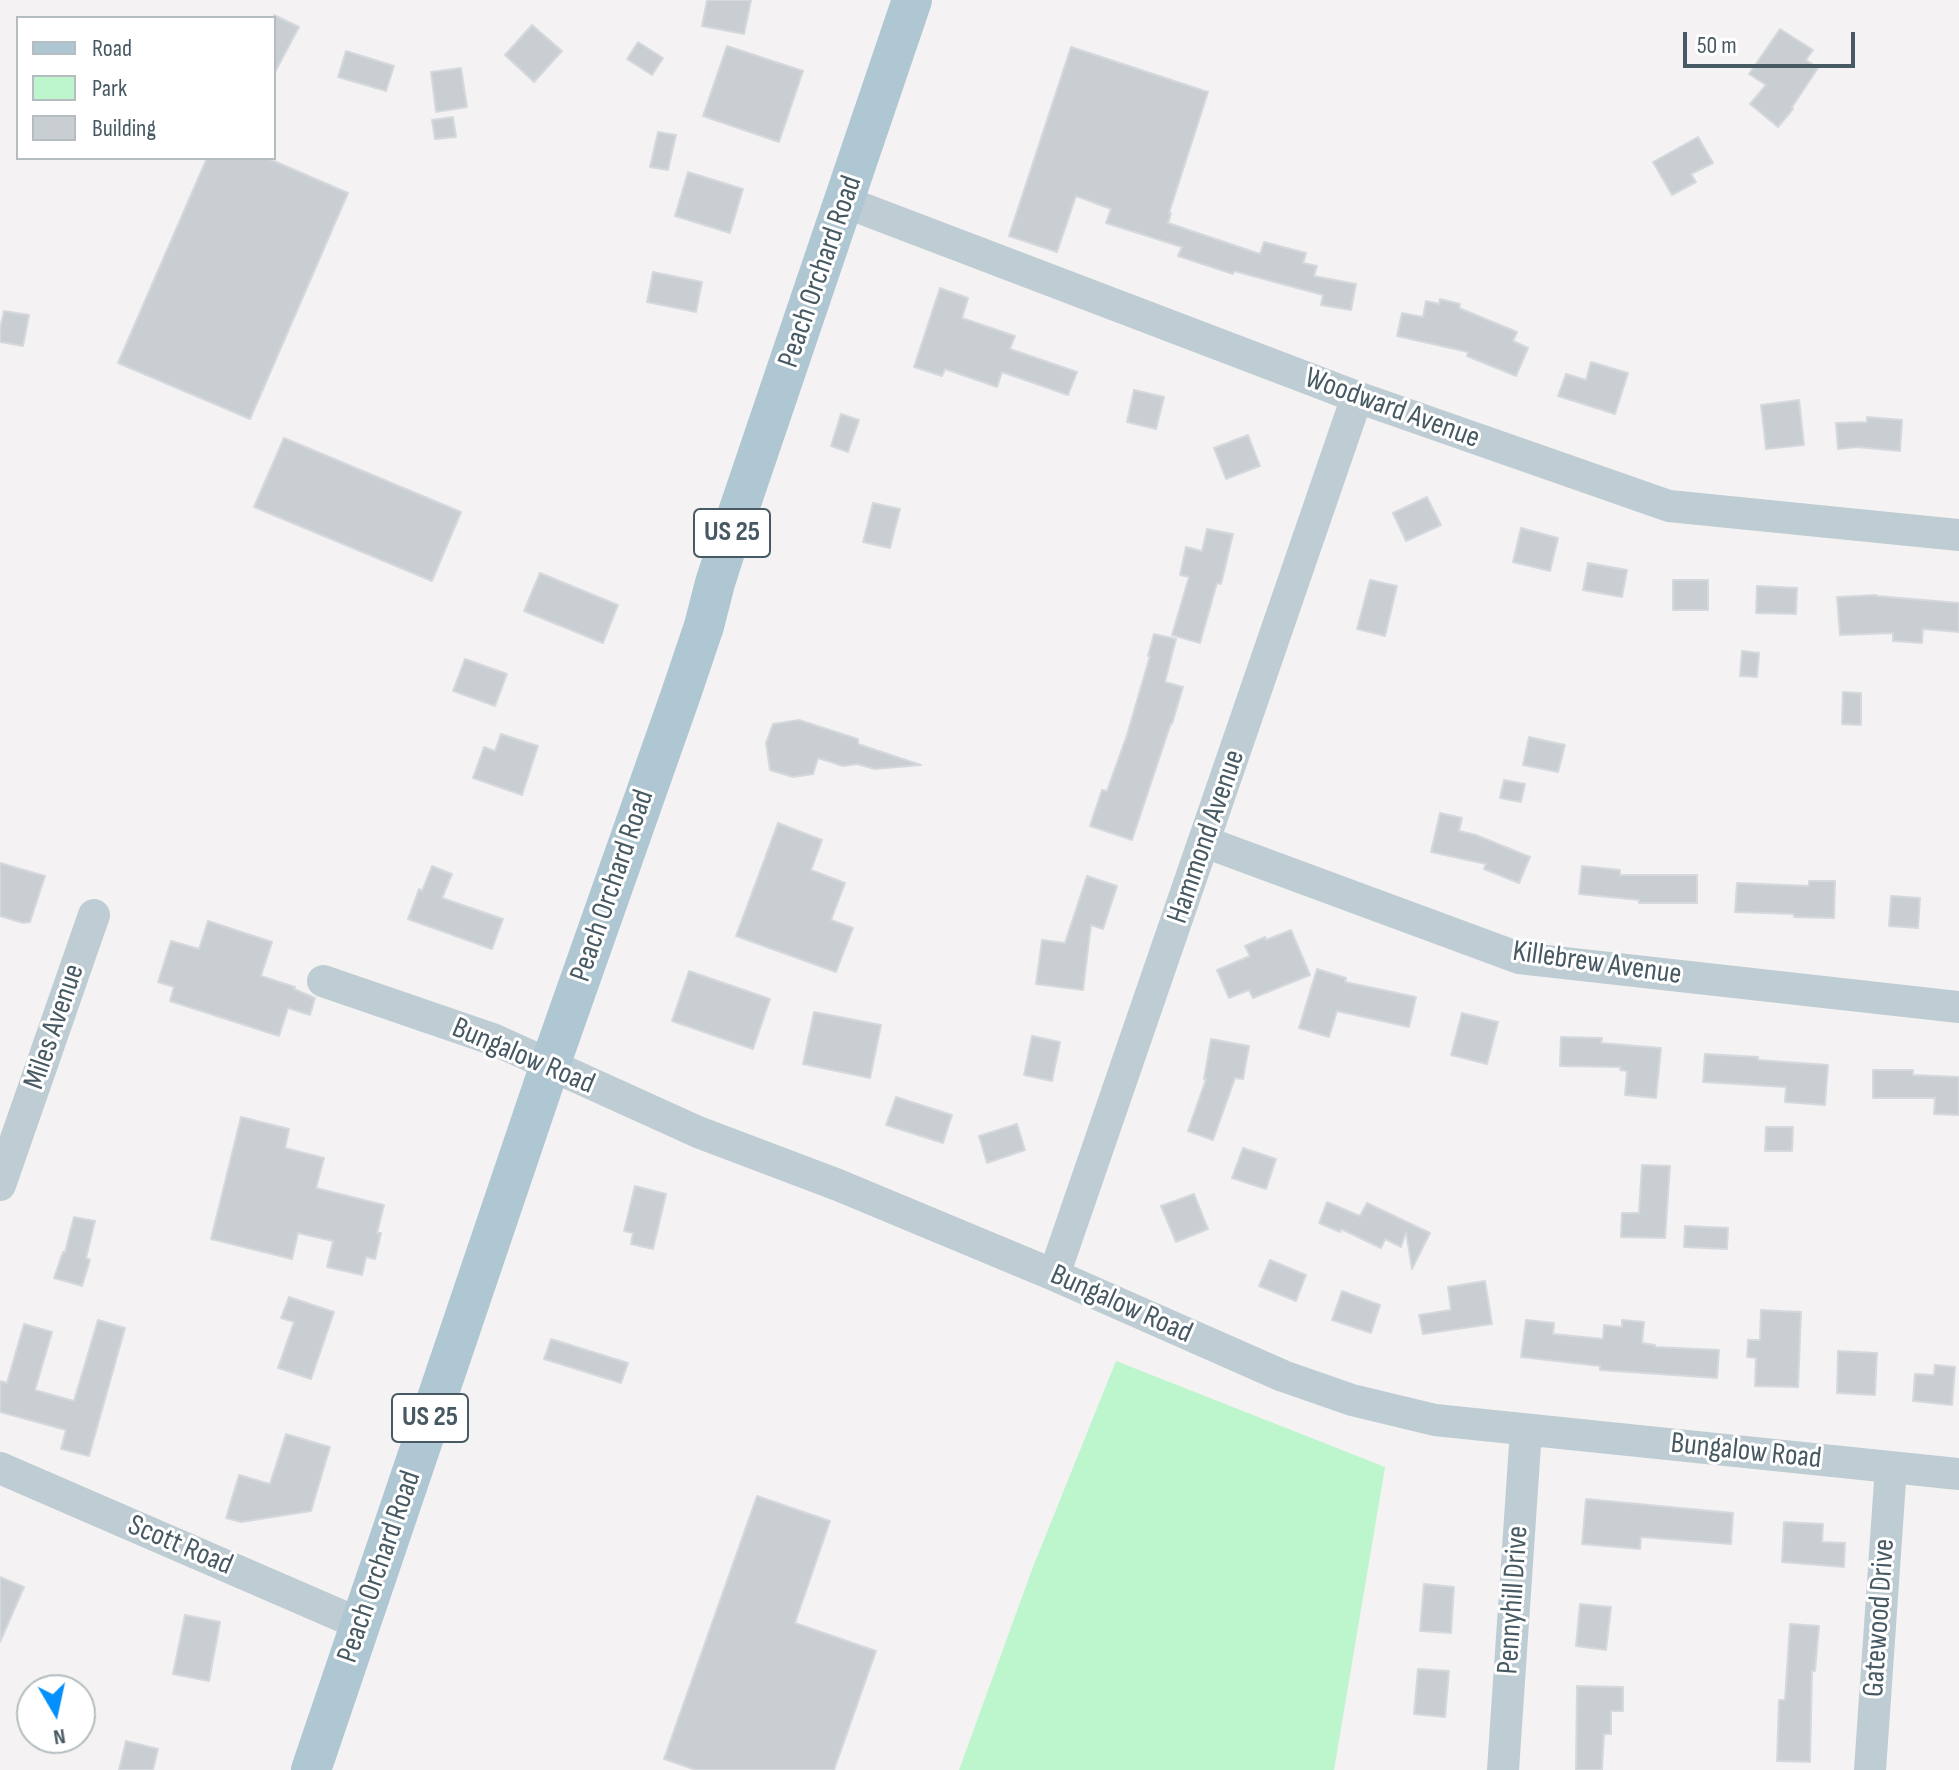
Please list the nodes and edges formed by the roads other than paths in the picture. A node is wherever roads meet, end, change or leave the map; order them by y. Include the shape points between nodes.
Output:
1 (912, 0) edge
2 (845, 202) junction
3 (1357, 397) junction
4 (1959, 535) edge
5 (1205, 842) junction
6 (94, 915) dead end
7 (323, 981) dead end
8 (1959, 1007) edge
9 (550, 1065) junction
10 (0, 1185) edge
11 (1054, 1275) junction
12 (1526, 1430) junction
13 (1891, 1467) junction
14 (0, 1468) edge
15 (1959, 1474) edge
16 (360, 1624) junction
17 (311, 1770) edge
18 (1503, 1770) edge
19 (1870, 1770) edge

1 - 2 main road, Peach Orchard Road / US 25
2 - 3 street, Woodward Avenue
2 - 9 main road, Peach Orchard Road / US 25
3 - 4 street, Woodward Avenue via 1669,506
3 - 5 street, Hammond Avenue
5 - 8 street, Killebrew Avenue via 1519,958
5 - 11 street, Hammond Avenue
6 - 10 street, Miles Avenue
7 - 9 street, Bungalow Road via 495,1040
9 - 11 street, Bungalow Road via 698,1132
9 - 16 main road, Peach Orchard Road / US 25
11 - 12 street, Bungalow Road via 1283,1376 1352,1400 1435,1420
12 - 13 street, Bungalow Road
12 - 18 street, Pennyhill Drive
13 - 15 street, Bungalow Road
13 - 19 street, Gatewood Drive
14 - 16 street, Scott Road
16 - 17 main road, Peach Orchard Road / US 25

